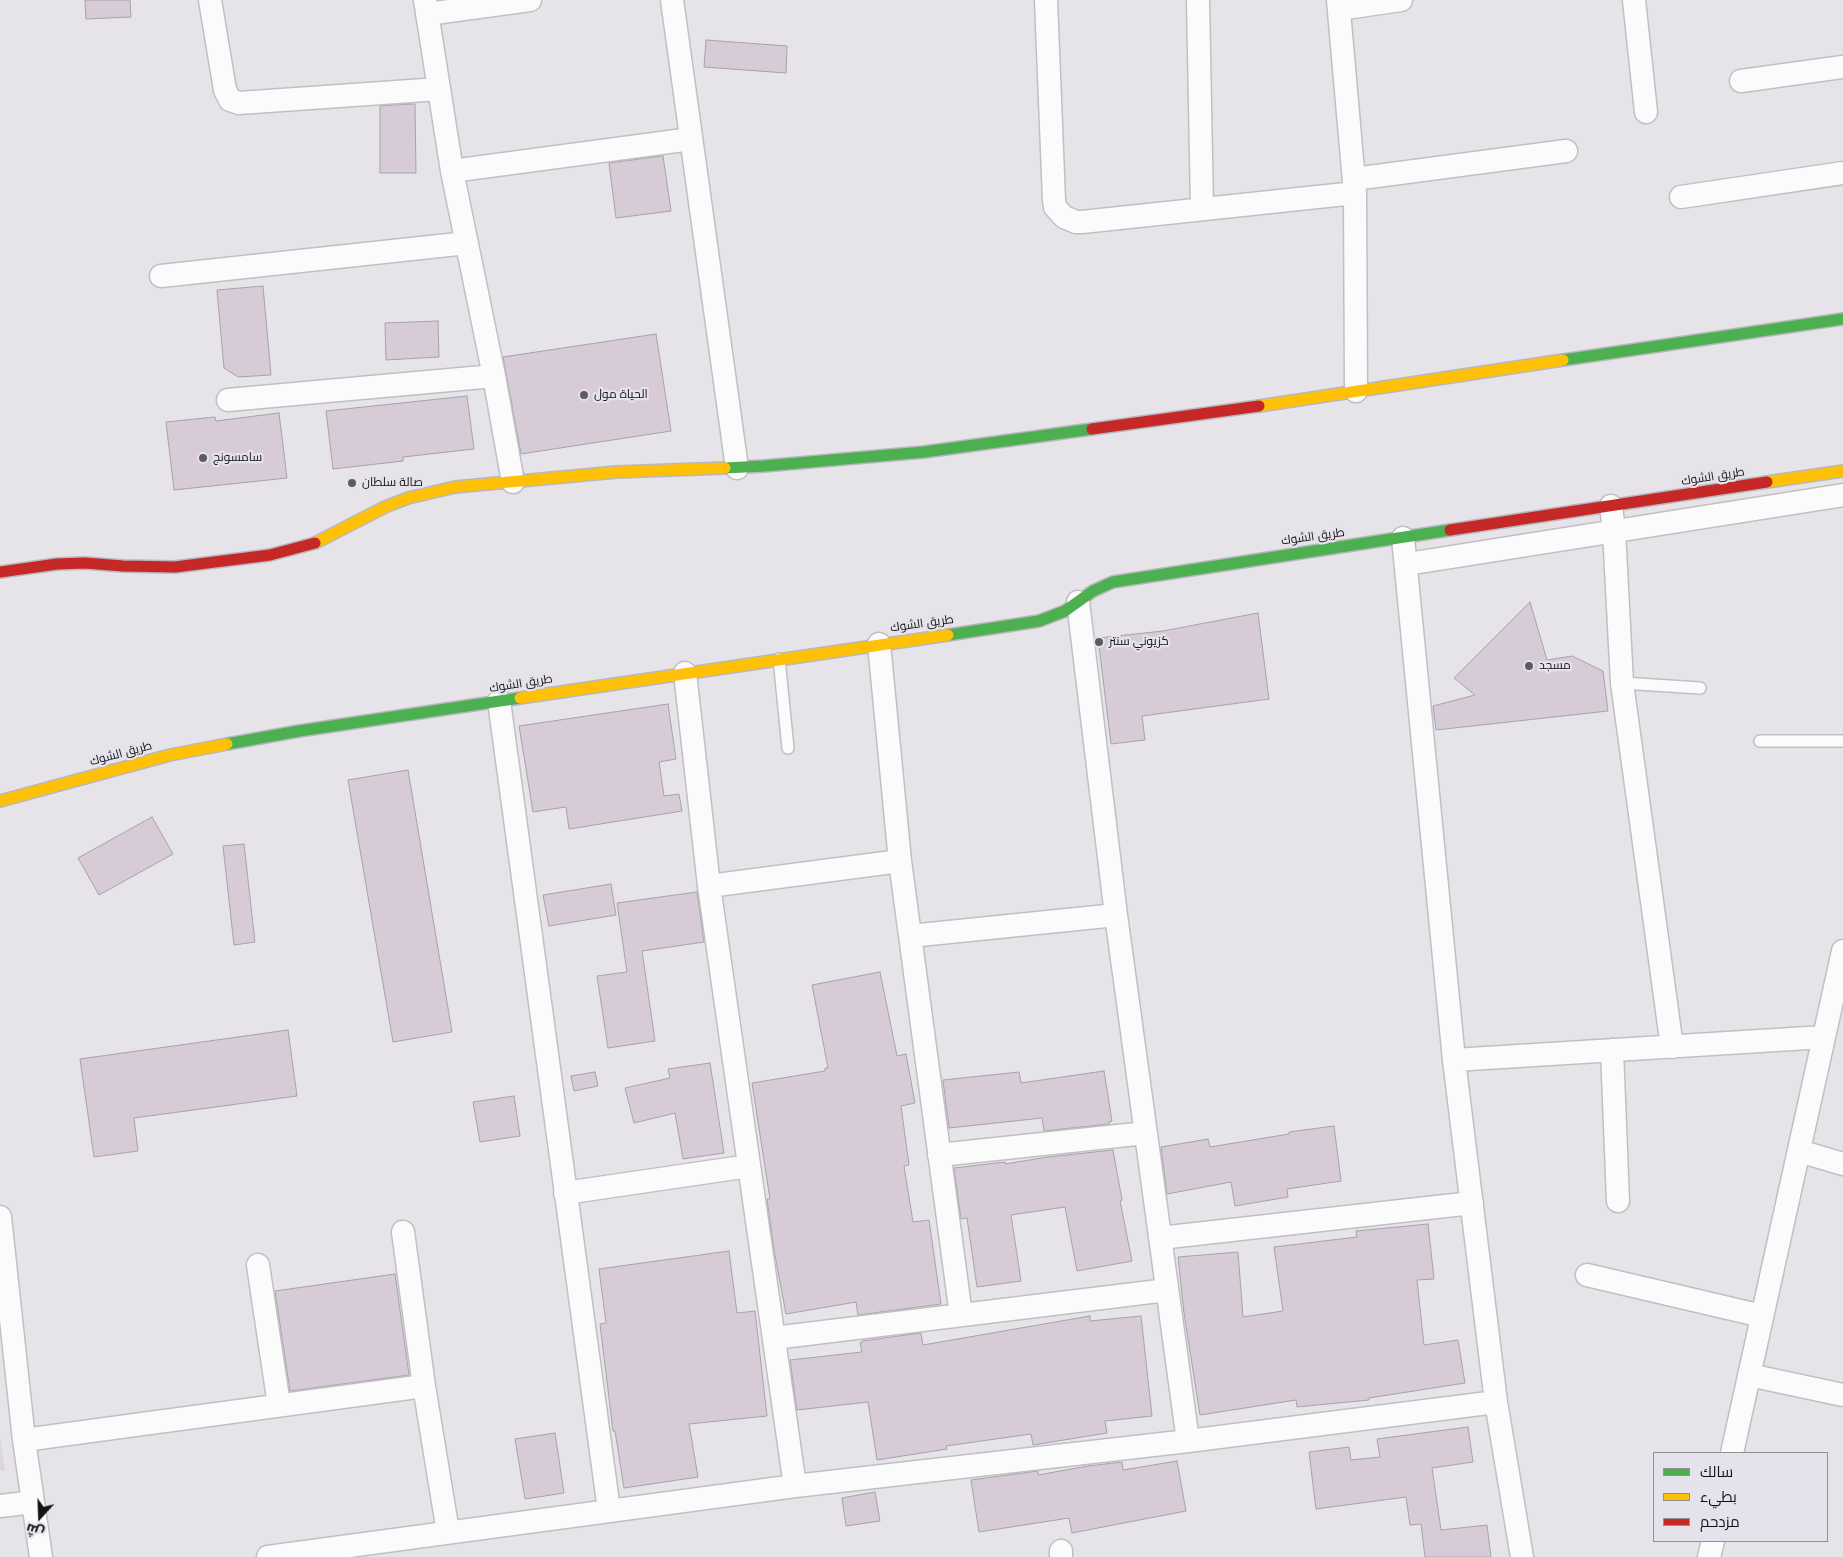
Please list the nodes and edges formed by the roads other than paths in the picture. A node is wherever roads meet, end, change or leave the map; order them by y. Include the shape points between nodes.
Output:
1 (210, 0) edge
2 (530, 0) edge
3 (672, 0) edge
4 (1046, 0) edge
5 (1198, 0) edge
6 (1401, 0) edge
7 (1634, 0) edge
8 (1339, 4) edge
9 (426, 7) edge
10 (1843, 67) edge
11 (1741, 81) dead end
12 (439, 89) junction
13 (1646, 112) dead end
14 (691, 139) junction
15 (1566, 151) dead end
16 (452, 171) junction
17 (1843, 173) edge
18 (1355, 186) junction
19 (1681, 197) dead end
20 (1202, 209) junction
21 (467, 243) junction
22 (161, 276) dead end
23 (1843, 319) edge
24 (494, 376) junction
25 (1356, 391) junction
26 (228, 400) dead end
27 (737, 468) junction
28 (1843, 471) edge
29 (513, 482) junction
30 (1843, 495) edge
31 (1611, 506) junction
32 (1614, 531) junction
33 (1403, 538) junction
34 (1407, 564) junction
35 (0, 572) edge
36 (1078, 602) junction
37 (879, 644) junction
38 (779, 659) junction
39 (685, 673) junction
40 (1622, 683) junction
41 (1700, 688) dead end
42 (499, 701) junction
43 (1760, 741) dead end
44 (1843, 741) edge
45 (788, 748) dead end
46 (0, 801) edge
47 (900, 861) junction
48 (709, 886) junction
49 (1116, 916) junction
50 (910, 936) junction
51 (1843, 951) edge
52 (1824, 1038) junction
53 (1672, 1047) junction
54 (1612, 1050) junction
55 (1454, 1060) junction
56 (1146, 1133) junction
57 (1799, 1152) junction
58 (939, 1155) junction
59 (1843, 1164) edge
60 (749, 1166) junction
61 (565, 1193) junction
62 (1618, 1200) dead end
63 (1472, 1203) junction
64 (0, 1217) edge
65 (403, 1232) dead end
66 (1160, 1238) junction
67 (258, 1266) dead end
68 (1588, 1275) dead end
69 (1168, 1290) junction
70 (961, 1315) junction
71 (1762, 1316) junction
72 (774, 1338) junction
73 (1749, 1375) junction
74 (424, 1386) junction
75 (1843, 1396) edge
76 (1496, 1402) junction
77 (279, 1405) junction
78 (24, 1440) junction
79 (1188, 1441) junction
80 (1732, 1452) edge
81 (795, 1486) junction
82 (33, 1502) junction
83 (0, 1506) edge
84 (609, 1510) junction
85 (448, 1532) junction
86 (1713, 1542) edge
87 (394, 1549) edge
88 (41, 1557) edge
89 (268, 1557) edge
90 (1522, 1557) edge
91 (1709, 1557) edge

1 - 12 street via 225,90 230,100 239,103
2 - 9 street
3 - 14 street
4 - 20 street via 1054,200 1059,212 1069,220 1082,222
5 - 20 street
6 - 8 street
7 - 13 street
8 - 18 street
9 - 12 street
10 - 11 street
12 - 16 street
14 - 16 street
14 - 27 street
15 - 18 street
16 - 21 street
17 - 19 street
18 - 20 street
18 - 25 street
21 - 22 street
21 - 24 street
23 - 25 main road
24 - 26 street
24 - 29 street
25 - 27 main road via 924,452
27 - 29 main road via 617,472
28 - 31 main road, طريق الشوك
29 - 35 main road via 455,487 408,498 311,545 270,555 175,567 85,563
30 - 32 street
31 - 32 street
31 - 33 main road, طريق الشوك
32 - 34 street
32 - 40 street
33 - 34 street
33 - 36 main road, طريق الشوك via 1119,580 1092,591
34 - 55 street
36 - 37 main road, طريق الشوك via 1039,621
36 - 49 street
37 - 38 main road, طريق الشوك
37 - 47 street
38 - 39 main road, طريق الشوك
38 - 45 lane
39 - 42 main road, طريق الشوك
39 - 48 street
40 - 41 lane
40 - 53 street
42 - 46 main road, طريق الشوك via 299,731 170,755
42 - 61 street
43 - 44 lane
47 - 48 street
47 - 50 street
48 - 60 street
49 - 50 street
49 - 56 street
50 - 58 street
51 - 52 street
52 - 53 street
52 - 57 street
53 - 54 street
54 - 55 street
54 - 62 street
55 - 63 street
56 - 58 street
56 - 66 street
57 - 59 street
57 - 71 street
58 - 70 street
60 - 61 street
60 - 72 street
61 - 84 street
63 - 66 street
63 - 76 street
64 - 78 street
65 - 74 street
66 - 69 street
67 - 77 street
68 - 71 street
69 - 70 street
69 - 79 street
70 - 72 street
71 - 73 street
72 - 81 street
73 - 75 street
73 - 80 street
74 - 77 street
74 - 85 street
76 - 79 street
76 - 90 street
77 - 78 street
78 - 82 street
79 - 81 street
81 - 84 street
82 - 83 street
82 - 88 street
84 - 85 street
85 - 87 street
86 - 91 street
87 - 89 street

